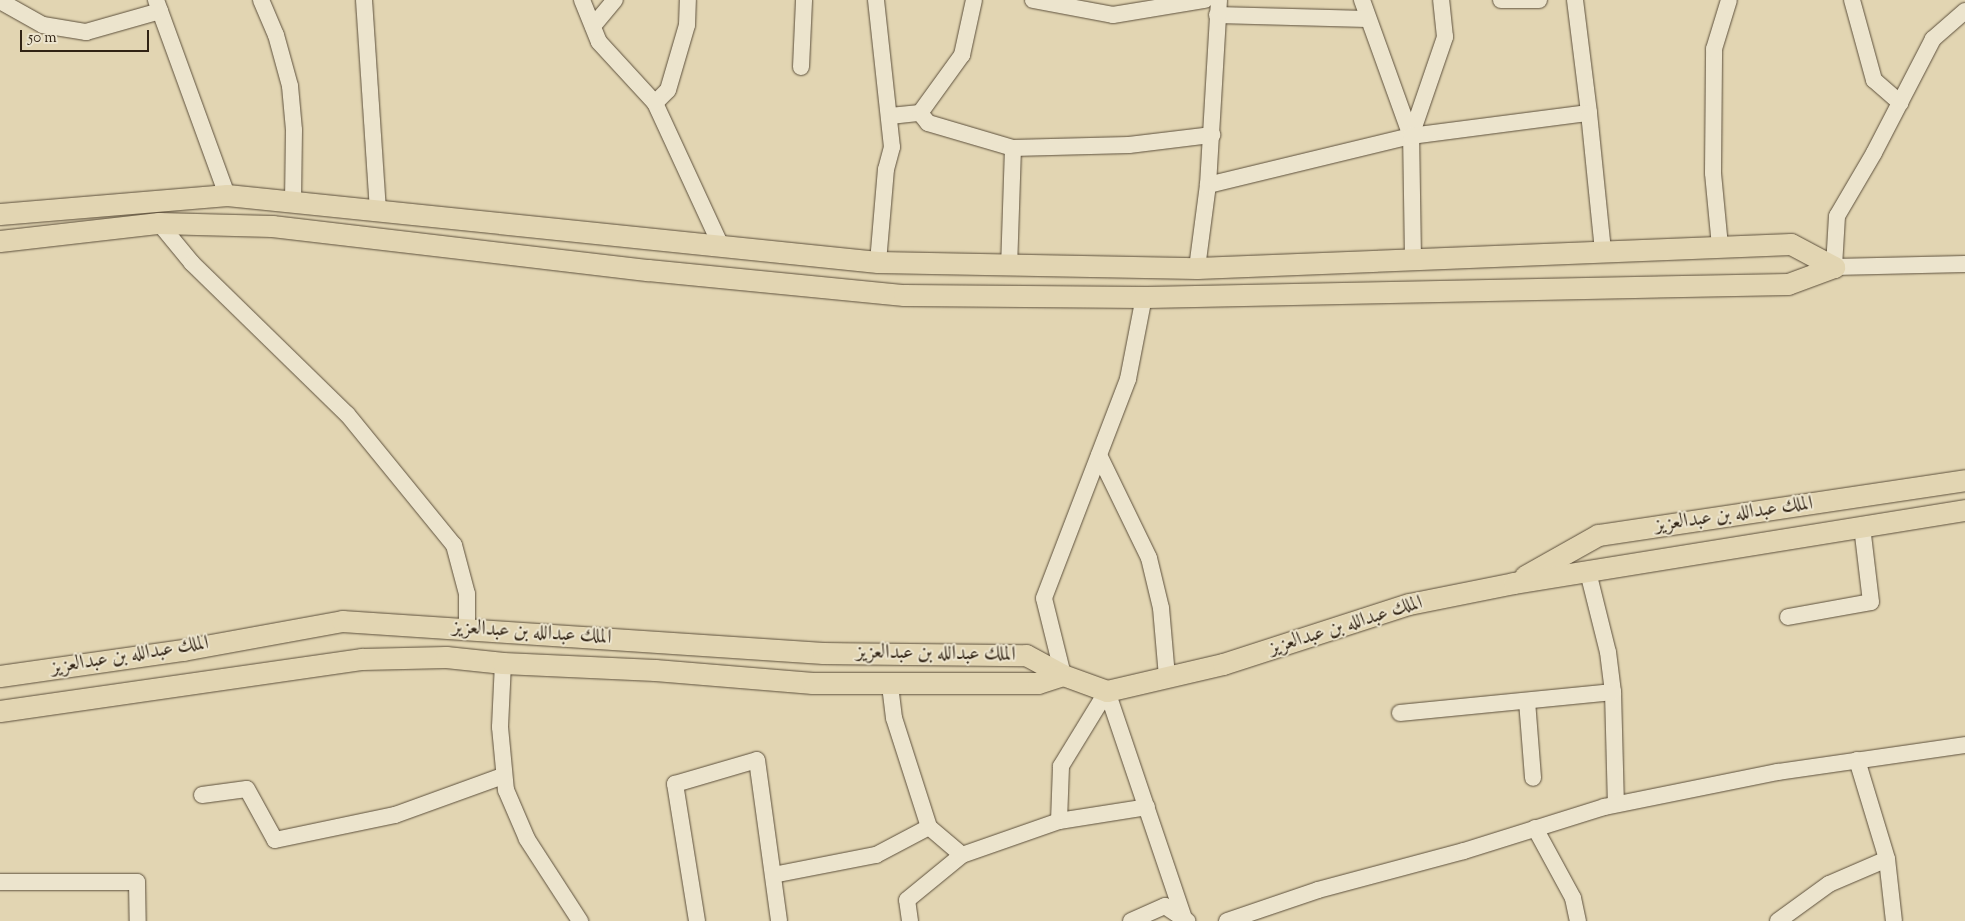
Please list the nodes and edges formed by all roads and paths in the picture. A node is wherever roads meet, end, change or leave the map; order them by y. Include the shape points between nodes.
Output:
1 (261, 0) edge
2 (364, 0) edge
3 (582, 0) edge
4 (615, 0) edge
5 (688, 0) edge
6 (804, 0) edge
7 (876, 0) edge
8 (974, 0) edge
9 (1033, 0) edge
10 (1205, 0) edge
11 (1362, 0) edge
12 (1441, 0) edge
13 (1500, 0) edge
14 (1539, 0) edge
15 (1575, 0) edge
16 (1729, 0) edge
17 (1852, 0) edge
18 (0, 2) edge
19 (158, 5) edge
20 (1218, 8) edge
21 (1965, 11) edge
22 (1367, 19) junction
23 (593, 26) junction
24 (801, 67) dead end
25 (654, 103) junction
26 (1900, 103) junction
27 (920, 113) junction
28 (1589, 113) junction
29 (890, 116) junction
30 (1212, 135) junction
31 (1411, 136) junction
32 (1013, 148) junction
33 (1208, 185) junction
34 (227, 195) junction
35 (154, 199) junction
36 (293, 200) junction
37 (378, 209) junction
38 (0, 214) edge
39 (158, 223) junction
40 (0, 241) edge
41 (721, 246) junction
42 (1720, 246) junction
43 (1603, 250) junction
44 (1413, 258) junction
45 (878, 262) junction
46 (1965, 264) edge
47 (1009, 266) junction
48 (1834, 267) junction
49 (1142, 268) junction
50 (1197, 268) junction
51 (1144, 297) junction
52 (1099, 455) junction
53 (1965, 480) edge
54 (1965, 510) edge
55 (1862, 527) junction
56 (1588, 572) junction
57 (1514, 583) junction
58 (1788, 617) dead end
59 (467, 628) junction
60 (503, 664) junction
61 (1062, 675) junction
62 (0, 676) edge
63 (1167, 677) junction
64 (890, 684) junction
65 (1107, 691) junction
66 (1613, 692) junction
67 (1527, 700) junction
68 (0, 711) edge
69 (1400, 713) dead end
70 (1965, 745) edge
71 (1858, 760) junction
72 (503, 776) junction
73 (1532, 778) dead end
74 (202, 795) dead end
75 (1616, 804) junction
76 (1147, 807) junction
77 (1059, 822) junction
78 (929, 827) junction
79 (1535, 828) junction
80 (962, 854) junction
81 (1886, 859) junction
82 (773, 875) junction
83 (0, 882) edge
84 (138, 921) edge
85 (580, 921) edge
86 (697, 921) edge
87 (779, 921) edge
88 (910, 921) edge
89 (1131, 921) edge
90 (1185, 921) edge
91 (1191, 921) edge
92 (1227, 921) edge
93 (1578, 921) edge
94 (1778, 921) edge
95 (1894, 921) edge

1 - 36 street via 276,36 290,86 294,130
2 - 37 street
3 - 23 street
4 - 23 street
5 - 25 street via 687,25 668,90
6 - 24 street
7 - 29 street
8 - 27 street via 962,54
9 - 10 street via 1113,16
11 - 22 street
12 - 31 street via 1444,37
13 - 14 street
15 - 28 street
16 - 42 street via 1714,49 1713,173
17 - 26 street via 1874,80
18 - 19 street via 43,25 86,32
19 - 34 street
20 - 22 street
20 - 30 street
21 - 26 street via 1933,39
22 - 31 street
23 - 25 street via 599,42
25 - 41 street
26 - 48 street via 1837,216
27 - 29 street
27 - 32 street via 928,123
28 - 31 street
28 - 43 street
29 - 45 street via 892,147 886,169
30 - 32 street via 1120,145
30 - 33 street
31 - 33 street
31 - 44 street
32 - 47 street
33 - 50 street
34 - 35 main road
34 - 36 main road
35 - 38 main road
35 - 39 main road
36 - 37 main road
37 - 41 main road
39 - 40 main road
39 - 51 main road via 272,226 639,269 904,295
39 - 59 street via 192,263 347,414 454,545 467,594
41 - 45 main road
42 - 43 main road
42 - 48 main road via 1791,244
43 - 44 main road
44 - 50 main road
45 - 47 main road
46 - 48 street
47 - 49 main road
48 - 51 main road via 1788,284
49 - 50 main road
49 - 51 main road
51 - 52 street via 1128,378
52 - 61 street via 1044,598
52 - 63 street via 1150,558 1161,608
53 - 57 main road, الملك عبدالله بن عبدالعزيز via 1598,535
54 - 55 main road, الملك عبدالله بن عبدالعزيز
55 - 56 main road, الملك عبدالله بن عبدالعزيز
55 - 58 street via 1871,602
56 - 57 main road, الملك عبدالله بن عبدالعزيز
56 - 66 street via 1608,652
57 - 63 main road, الملك عبدالله بن عبدالعزيز via 1409,604 1326,633
59 - 61 main road, الملك عبدالله بن عبدالعزيز via 823,653 1026,655
59 - 62 main road, الملك عبدالله بن عبدالعزيز via 342,621 183,650
60 - 64 main road, الملك عبدالله بن عبدالعزيز via 654,670 812,683
60 - 68 main road, الملك عبدالله بن عبدالعزيز via 446,657 362,660
60 - 72 street
61 - 64 main road, الملك عبدالله بن عبدالعزيز via 1038,683
61 - 65 main road, الملك عبدالله بن عبدالعزيز
63 - 65 main road, الملك عبدالله بن عبدالعزيز
64 - 78 street via 894,718
65 - 76 street
65 - 77 street via 1061,766
66 - 67 street
66 - 75 street
67 - 69 street
67 - 73 street
70 - 71 street
71 - 75 street via 1778,772
71 - 81 street
72 - 74 street via 395,816 275,840 246,789
72 - 85 street via 527,839
75 - 79 street
76 - 77 street
76 - 90 street
77 - 80 street
78 - 80 street
78 - 82 street via 876,854
79 - 92 street via 1318,890
79 - 93 street via 1572,898
80 - 88 street via 907,900
81 - 94 street via 1830,884
81 - 95 street
82 - 86 street via 757,760 675,784
82 - 87 street
83 - 84 street via 137,882
89 - 90 street via 1165,906
90 - 91 street

